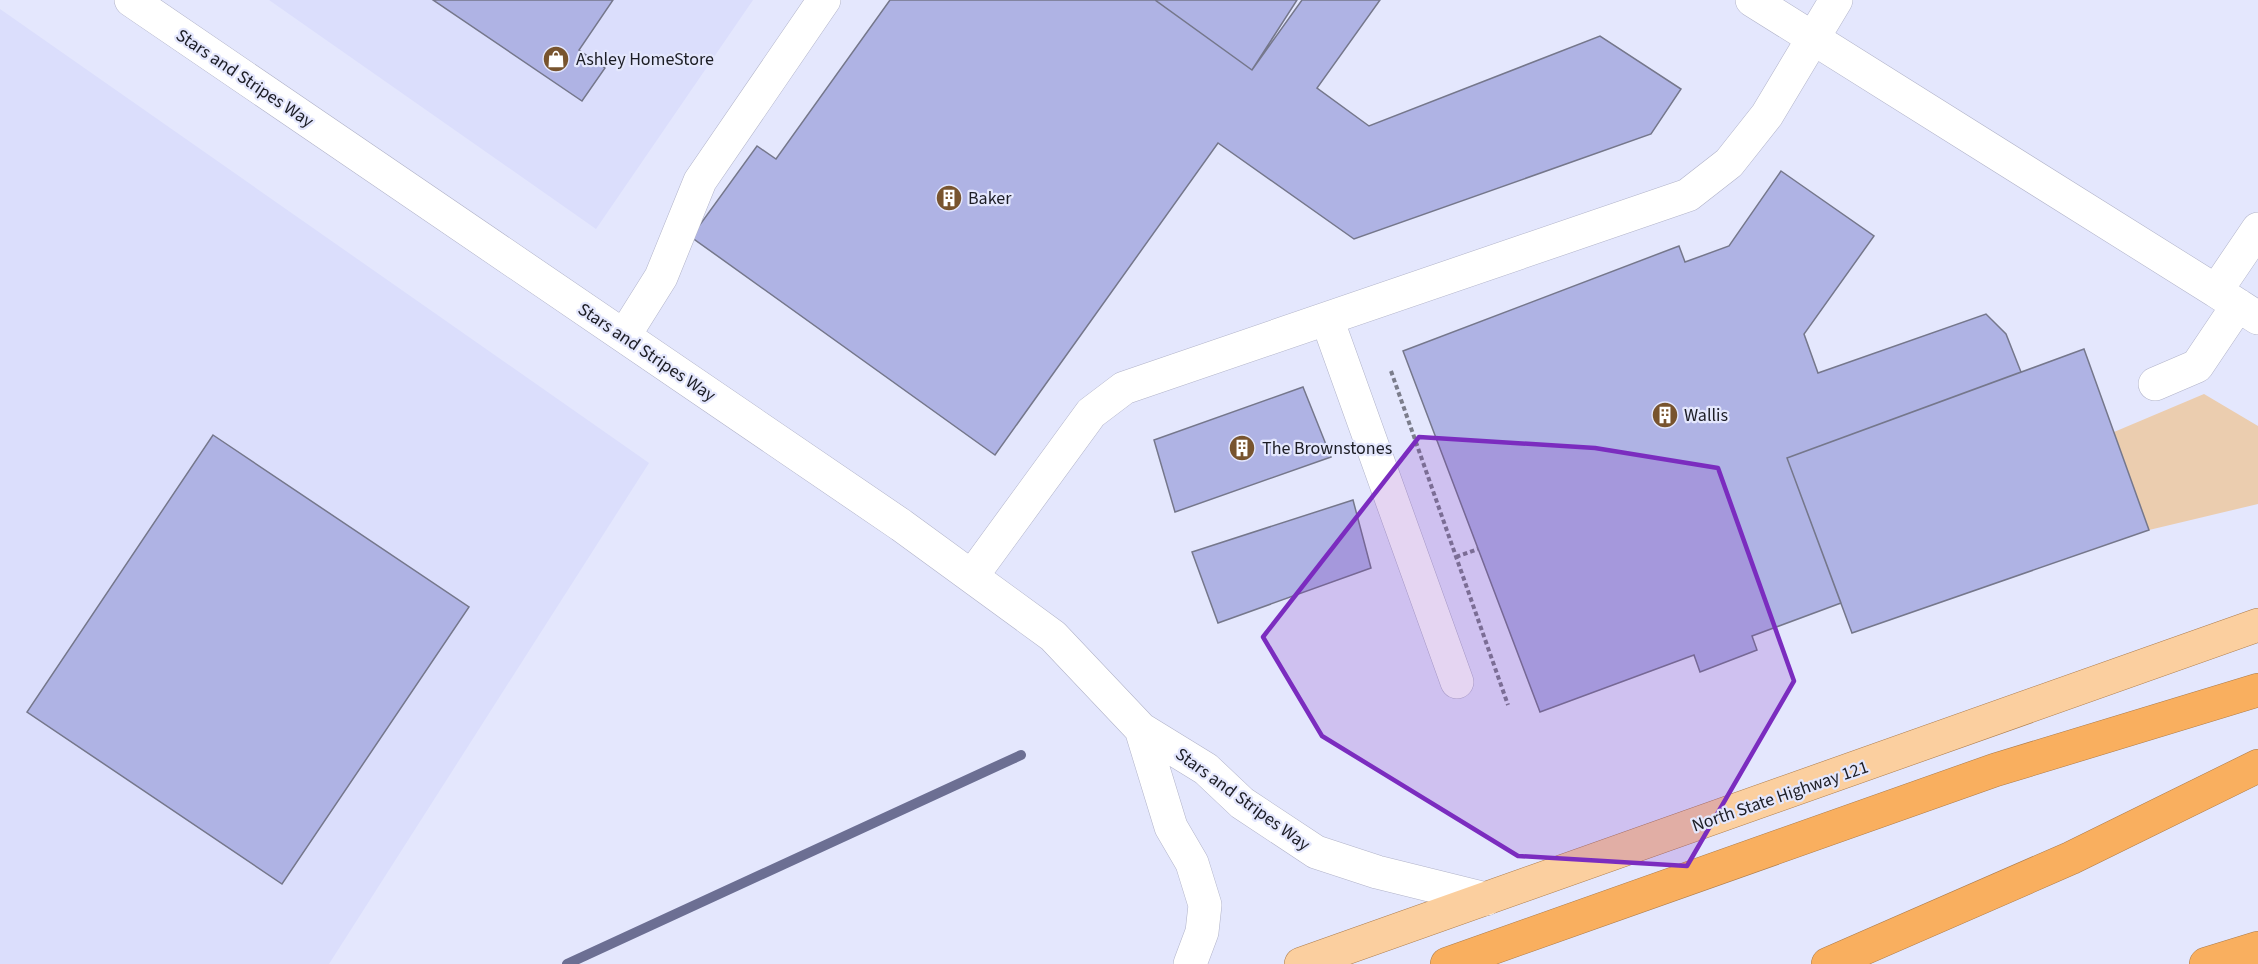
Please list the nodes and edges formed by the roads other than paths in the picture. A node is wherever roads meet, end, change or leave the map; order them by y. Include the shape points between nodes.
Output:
1 (131, 0) edge
2 (824, 0) edge
3 (1752, 0) edge
4 (1836, 0) edge
5 (1812, 38) junction
6 (2258, 229) edge
7 (2237, 304) edge
8 (1327, 319) junction
9 (624, 336) junction
10 (2155, 384) dead end
11 (972, 576) junction
12 (2258, 625) edge
13 (1457, 682) dead end
14 (2258, 690) edge
15 (1141, 729) junction
16 (2258, 766) edge
17 (1486, 899) junction
18 (2258, 948) edge
19 (1190, 964) edge
20 (1302, 964) edge
21 (1447, 964) edge
22 (1828, 964) edge
23 (2206, 964) edge

1 - 9 street, Stars and Stripes Way
2 - 9 street via 700,181 661,277
3 - 5 street
4 - 5 street
5 - 7 street
5 - 8 street via 1767,115 1742,147 1729,163 1688,195
6 - 7 street
7 - 10 street via 2197,366
8 - 11 street via 1124,388 1091,413
8 - 13 street
9 - 11 street, Stars and Stripes Way
11 - 15 street, Stars and Stripes Way via 1053,636
12 - 17 main road, North State Highway 121
14 - 21 highway via 1995,770
15 - 17 street, Stars and Stripes Way via 1206,769 1242,802 1316,852 1377,872
15 - 19 street, Stars and Stripes Way via 1171,827 1192,863 1205,904 1202,932
16 - 22 highway via 2071,858
17 - 20 main road, North State Highway 121
18 - 23 highway

